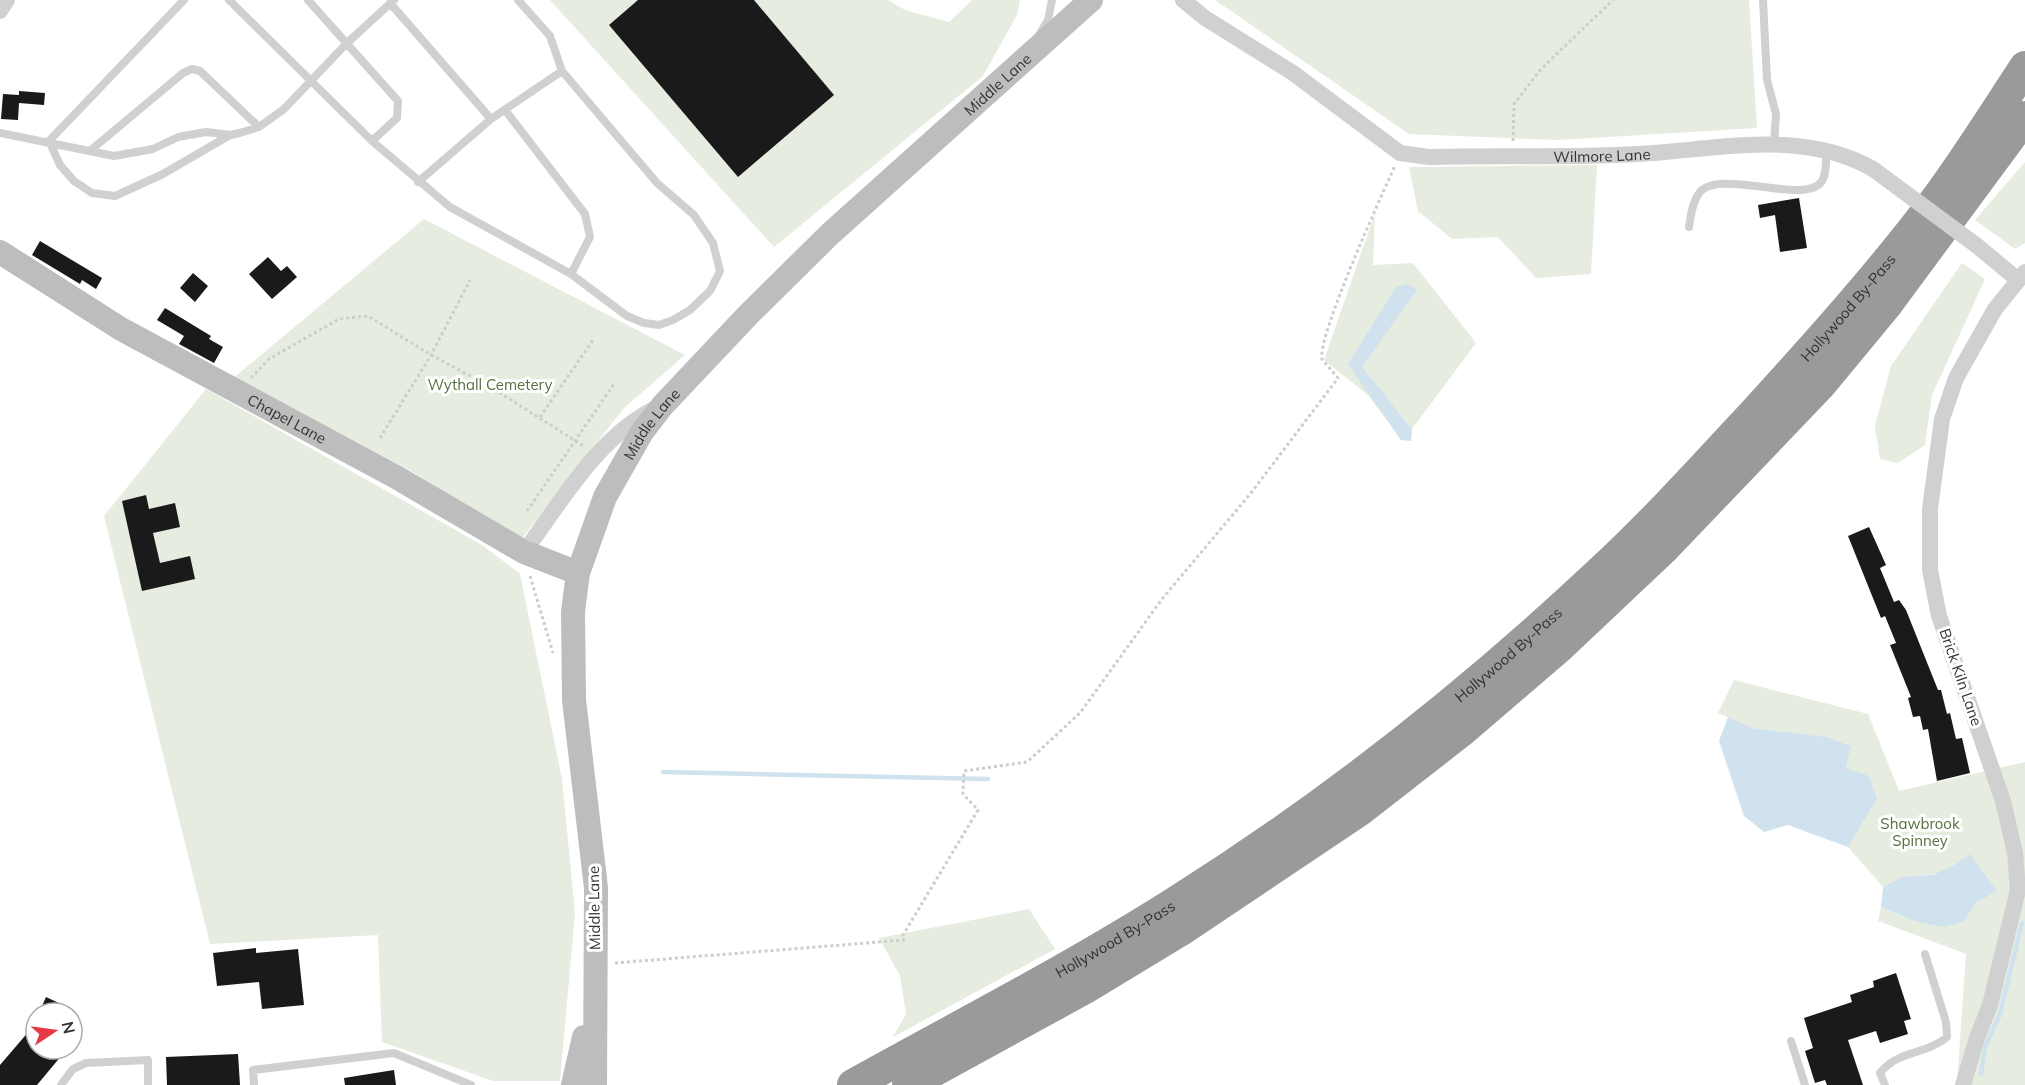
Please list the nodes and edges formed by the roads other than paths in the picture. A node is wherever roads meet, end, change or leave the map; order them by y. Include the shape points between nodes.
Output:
1 (184, 0) edge
2 (229, 0) edge
3 (308, 0) edge
4 (518, 0) edge
5 (1052, 0) edge
6 (1069, 0) edge
7 (1091, 0) edge
8 (1184, 0) edge
9 (1763, 0) edge
10 (392, 1) edge
11 (1060, 27) junction
12 (347, 43) junction
13 (1023, 61) junction
14 (2025, 67) edge
15 (562, 70) junction
16 (312, 83) junction
17 (505, 110) junction
18 (2025, 117) edge
19 (491, 119) junction
20 (258, 127) junction
21 (0, 133) edge
22 (231, 135) junction
23 (49, 141) junction
24 (372, 141) junction
25 (1774, 144) junction
26 (1826, 149) junction
27 (91, 150) junction
28 (418, 182) junction
29 (1689, 227) dead end
30 (0, 252) edge
31 (571, 274) junction
32 (2021, 275) edge
33 (663, 405) junction
34 (524, 552) junction
35 (578, 573) junction
36 (1924, 954) dead end
37 (595, 970) junction
38 (1791, 1041) dead end
39 (61, 1085) edge
40 (148, 1085) edge
41 (254, 1085) edge
42 (471, 1085) edge
43 (573, 1085) edge
44 (595, 1085) edge
45 (853, 1085) edge
46 (908, 1085) edge
47 (1805, 1085) edge
48 (1885, 1085) edge
49 (1963, 1085) edge

1 - 23 lane
2 - 16 lane
3 - 12 lane
4 - 15 lane via 550,36
5 - 13 lane via 1048,20
6 - 11 street, Middle Lane
7 - 11 street, Middle Lane
8 - 25 street, Wilmore Lane via 1205,18 1293,73 1400,153 1429,157 1636,154
9 - 25 lane via 1767,80 1776,114
10 - 12 lane
10 - 19 lane
11 - 13 street, Middle Lane
12 - 16 lane
12 - 24 lane via 398,101 397,118
13 - 33 street, Middle Lane via 830,234
14 - 45 highway, Hollywood By-Pass via 1938,196 1868,286 1728,441 1547,621 1379,760 1203,884
15 - 17 lane
15 - 31 lane via 657,183 694,215 713,243 720,271 710,291 690,310 659,325 627,316
16 - 20 lane via 284,110
16 - 24 lane
17 - 19 lane
17 - 31 lane via 585,214 590,237
18 - 46 highway, Hollywood By-Pass via 1887,304 1820,385 1665,547 1460,732 1360,810 1184,928
19 - 28 lane
20 - 22 lane
20 - 27 lane via 200,71 192,69
21 - 23 lane
22 - 23 lane via 115,196 92,193 74,181 60,165
22 - 27 lane via 206,132 178,137 153,149 114,156
23 - 27 lane
24 - 28 lane
25 - 26 street, Wilmore Lane
26 - 29 lane via 1825,171 1817,186 1785,190 1745,184 1711,185 1701,191 1694,204
26 - 32 street, Wilmore Lane, bridge via 1874,169
28 - 31 lane via 450,207
30 - 34 street, Chapel Lane via 121,329 396,477
32 - 49 street, Brick Kiln Lane via 1995,309 1956,378 1942,418 1930,508 1930,570 1940,616 2003,801 2015,854 2018,890 1990,1005
33 - 34 street via 637,417 597,454
33 - 35 street, Middle Lane via 642,432 605,497
34 - 35 street, Chapel Lane
35 - 37 street, Middle Lane via 573,612 574,700 596,888
36 - 48 lane via 1946,1022 1947,1037 1941,1043 1889,1061 1880,1072
37 - 43 street, Middle Lane
37 - 44 street, Middle Lane
38 - 47 lane
39 - 40 lane via 73,1069 86,1062 148,1060
41 - 42 lane via 253,1070 394,1053

